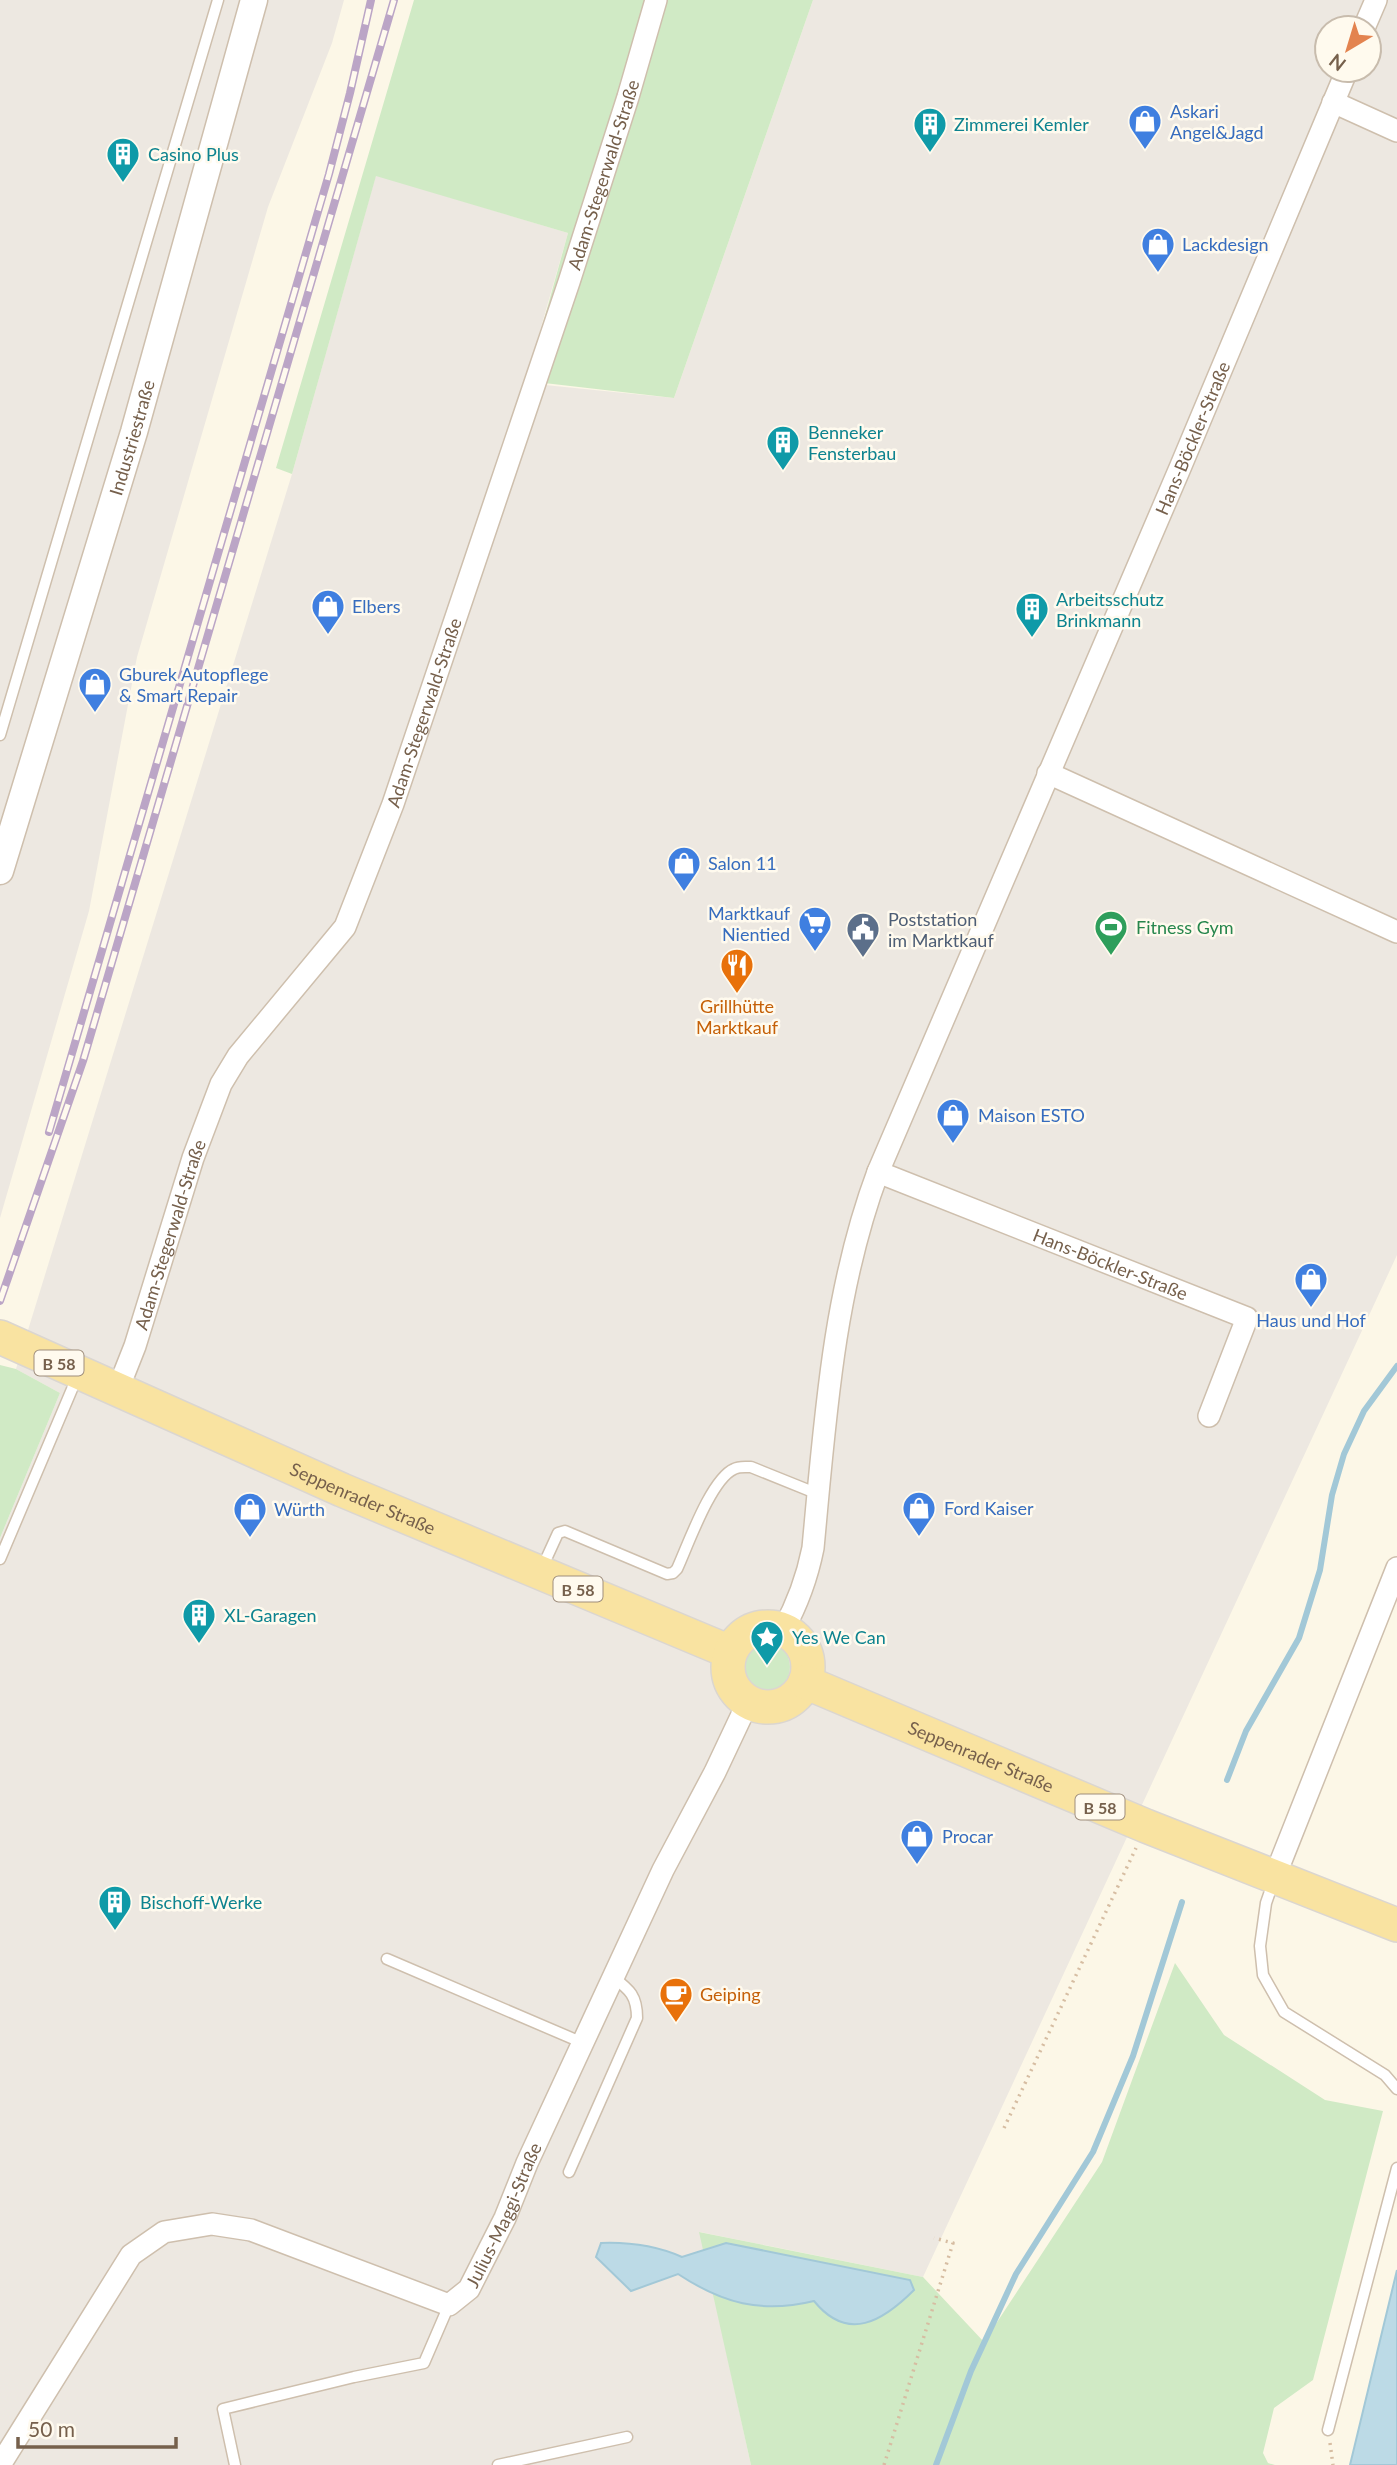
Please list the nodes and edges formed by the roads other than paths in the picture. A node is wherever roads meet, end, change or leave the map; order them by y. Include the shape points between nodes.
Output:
1 (218, 0) edge
2 (254, 0) edge
3 (656, 0) edge
4 (1341, 84) edge
5 (1333, 102) junction
6 (1397, 131) edge
7 (0, 735) edge
8 (1048, 773) junction
9 (0, 871) edge
10 (1397, 932) edge
11 (878, 1172) junction
12 (0, 1337) edge
13 (79, 1372) junction
14 (118, 1389) junction
15 (1209, 1416) dead end
16 (818, 1494) junction
17 (0, 1559) edge
18 (1397, 1568) edge
19 (540, 1574) junction
20 (1389, 1607) edge
21 (783, 1630) junction
22 (730, 1652) junction
23 (805, 1682) junction
24 (748, 1702) junction
25 (1275, 1876) junction
26 (1397, 1925) edge
27 (387, 1959) dead end
28 (613, 1978) junction
29 (583, 2043) junction
30 (1397, 2090) edge
31 (1397, 2168) edge
32 (569, 2172) dead end
33 (449, 2305) junction
34 (1328, 2430) road end
35 (627, 2437) dead end
36 (0, 2465) edge
37 (235, 2465) edge
38 (498, 2465) edge

1 - 7 lane
2 - 9 street, Industriestraße via 134,432
3 - 14 street, Adam-Stegerwald-Straße via 569,282 393,804 345,927 220,1084
4 - 5 street, Hans-Böckler-Straße
5 - 6 street
5 - 8 street, Hans-Böckler-Straße
8 - 10 street
8 - 11 street, Hans-Böckler-Straße
11 - 15 street, Hans-Böckler-Straße via 1247,1318
11 - 16 street, Hans-Böckler-Straße via 862,1213 833,1351
12 - 13 main road, Seppenrader Straße / B 58
13 - 14 main road, Seppenrader Straße / B 58
13 - 17 lane
14 - 19 main road, Seppenrader Straße / B 58
16 - 19 lane via 751,1467 733,1469 715,1486 673,1573 562,1531
16 - 21 street, Hans-Böckler-Straße via 807,1577
18 - 20 street
19 - 22 main road, Seppenrader Straße / B 58
20 - 25 street
21 - 22 main road via 767,1626 752,1630
21 - 23 main road via 805,1652
22 - 24 main road via 730,1680
23 - 24 main road via 794,1697 780,1704
23 - 25 main road, Seppenrader Straße / B 58
24 - 28 street, Julius-Maggi-Straße
25 - 26 main road, Seppenrader Straße / B 58
25 - 30 lane via 1260,1946 1263,1975 1284,2012 1385,2075
27 - 29 lane
28 - 29 street, Julius-Maggi-Straße
28 - 32 lane via 632,1991 637,2018
29 - 33 street, Julius-Maggi-Straße via 469,2289
31 - 34 lane
33 - 36 street, Julius-Maggi-Straße via 251,2230 212,2224 164,2232 131,2255
33 - 37 lane via 424,2363 223,2409
35 - 38 lane

